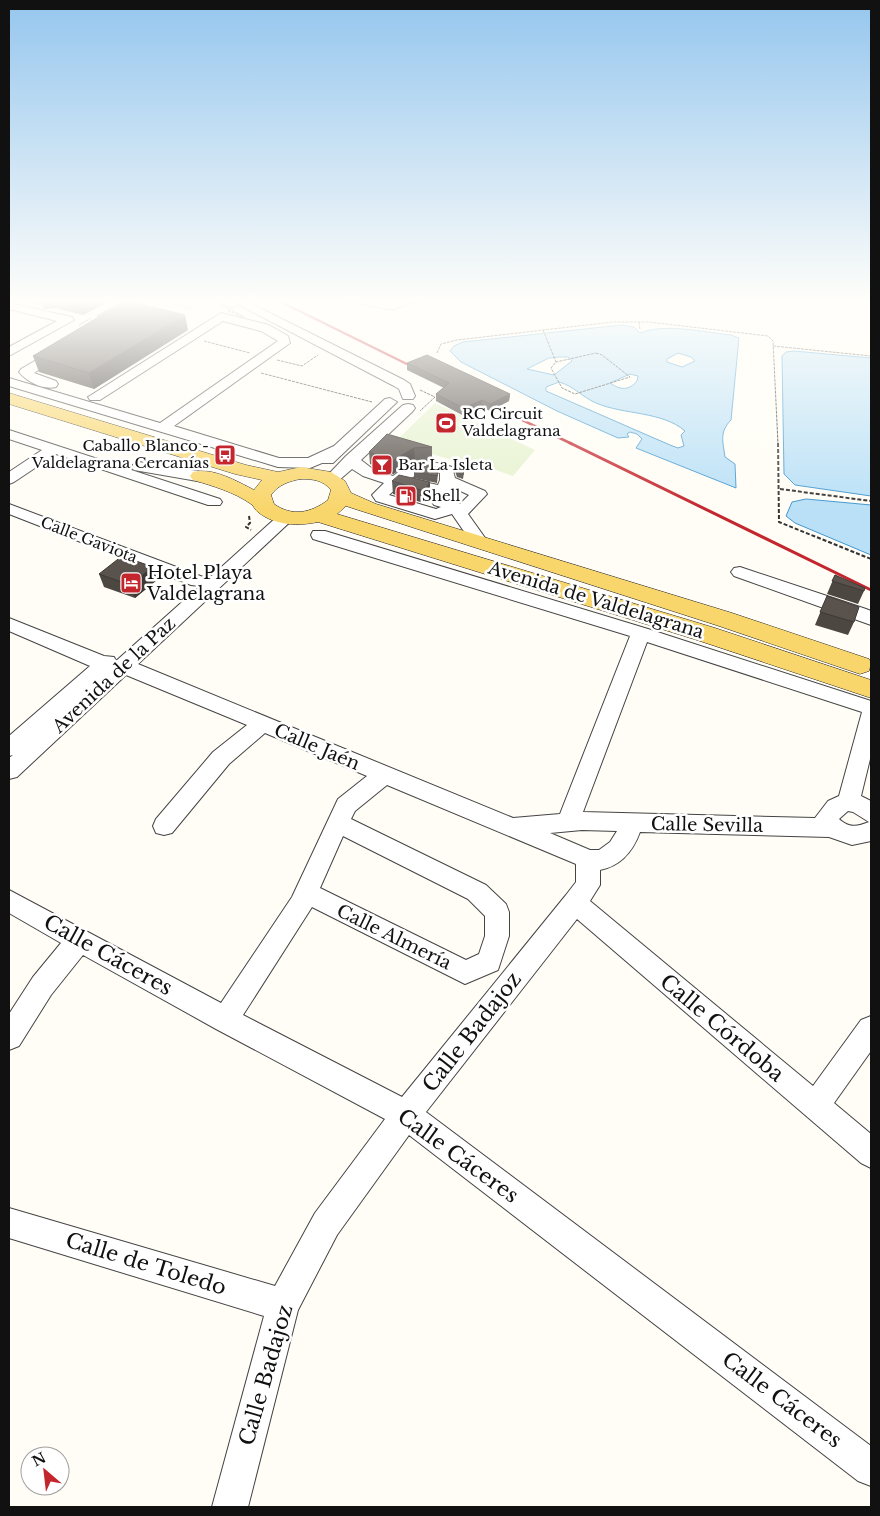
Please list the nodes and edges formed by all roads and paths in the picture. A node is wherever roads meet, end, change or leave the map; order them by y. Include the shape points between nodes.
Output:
1 (28, 370) edge
2 (138, 370) edge
3 (247, 370) edge
4 (373, 370) edge
5 (552, 370) edge
6 (621, 370) edge
7 (774, 370) edge
8 (262, 373) dead end
9 (9, 382) edge
10 (95, 397) junction
11 (9, 398) edge
12 (408, 402) junction
13 (366, 408) dead end
14 (9, 414) edge
15 (168, 424) junction
16 (9, 434) edge
17 (55, 448) junction
18 (337, 450) junction
19 (351, 459) junction
20 (119, 470) junction
21 (313, 473) junction
22 (373, 474) junction
23 (204, 477) junction
24 (279, 478) junction
25 (9, 479) edge
26 (398, 481) junction
27 (336, 485) junction
28 (445, 485) junction
29 (780, 489) junction
30 (871, 501) edge
31 (214, 502) dead end
32 (262, 504) junction
33 (9, 509) edge
34 (445, 512) junction
35 (285, 518) junction
36 (464, 522) junction
37 (319, 525) junction
38 (353, 535) junction
39 (481, 553) junction
40 (871, 559) edge
41 (740, 572) dead end
42 (197, 581) junction
43 (871, 619) edge
44 (9, 624) edge
45 (641, 633) junction
46 (114, 665) junction
47 (870, 672) edge
48 (871, 708) edge
49 (871, 714) edge
50 (262, 724) junction
51 (9, 748) edge
52 (9, 771) edge
53 (384, 775) junction
54 (849, 801) junction
55 (871, 814) edge
56 (575, 821) junction
57 (339, 823) junction
58 (629, 823) junction
59 (164, 826) dead end
60 (512, 827) junction
61 (831, 828) junction
62 (871, 830) edge
63 (588, 859) junction
64 (306, 893) junction
65 (9, 901) edge
66 (574, 903) junction
67 (79, 940) junction
68 (225, 1020) junction
69 (871, 1029) edge
70 (9, 1037) edge
71 (815, 1106) junction
72 (406, 1115) junction
73 (871, 1153) edge
74 (9, 1223) edge
75 (283, 1305) junction
76 (871, 1468) edge
77 (230, 1507) edge

1 - 10 street via 26,375
2 - 10 street
3 - 15 street
4 - 12 street via 405,387
5 - 6 path via 558,386 567,393 579,393 630,377
7 - 29 path
8 - 13 path via 372,402
9 - 15 street
10 - 15 street
11 - 24 main road
12 - 18 street via 394,397
12 - 19 street
14 - 23 main road
15 - 18 street via 241,452 292,464 315,462
16 - 17 street
17 - 20 street
17 - 25 street
18 - 21 street
19 - 22 street
19 - 27 street
20 - 23 street via 140,467
20 - 31 street
21 - 24 main road
21 - 27 main road, Avenida de Valdelagrana
22 - 26 street
22 - 27 street via 348,475
23 - 32 main road via 226,483
24 - 32 main road via 264,489
26 - 28 street
26 - 28 street via 417,467 428,464 447,470
26 - 34 street via 380,495 382,498 435,514
27 - 37 main road via 334,506
27 - 39 main road, Avenida de Valdelagrana via 369,508
28 - 34 street via 438,499 452,505
28 - 36 street via 479,494 460,513
29 - 30 path
29 - 40 path via 779,522
32 - 35 main road via 270,512
32 - 42 street, Avenida de la Paz via 253,531
33 - 42 street, Calle Gaviota
34 - 36 street
35 - 37 main road via 299,518
35 - 46 street, Avenida de la Paz
36 - 39 street
37 - 38 main road, Avenida de Valdelagrana
38 - 39 main road, Avenida de Valdelagrana via 375,532
38 - 45 street
39 - 47 main road, Avenida de Valdelagrana
41 - 43 street
42 - 46 street, Avenida de la Paz
44 - 46 street, Calle Jaén
45 - 48 street
45 - 56 street
46 - 50 street, Calle Jaén
46 - 51 street, Avenida de la Paz
46 - 52 street, Avenida de la Paz
49 - 54 street
50 - 53 street, Calle Jaén
50 - 59 street via 221,758
53 - 57 street via 346,805
53 - 60 street, Calle Jaén
54 - 55 street via 866,807
54 - 61 street via 830,812 826,819
56 - 58 street, Calle Sevilla
56 - 60 street, Calle Jaén
57 - 64 street
57 - 64 street, Calle Almería via 477,892 497,912 497,936 488,962 465,972
58 - 61 street, Calle Sevilla
58 - 63 street via 630,831 624,842 610,856 603,860
60 - 63 street, Calle Jaén
61 - 62 street, Calle Sevilla via 840,834 856,836
63 - 66 street, Calle Badajoz via 588,885
64 - 68 street
65 - 67 street, Calle Cáceres
66 - 71 street, Calle Córdoba
66 - 72 street, Calle Badajoz
67 - 68 street, Calle Cáceres
67 - 70 street via 42,986
68 - 72 street, Calle Cáceres
69 - 71 street
71 - 73 street, Calle Córdoba
72 - 75 street, Calle Badajoz via 326,1224
72 - 76 street, Calle Cáceres
74 - 75 street, Calle de Toledo
75 - 77 street, Calle Badajoz

